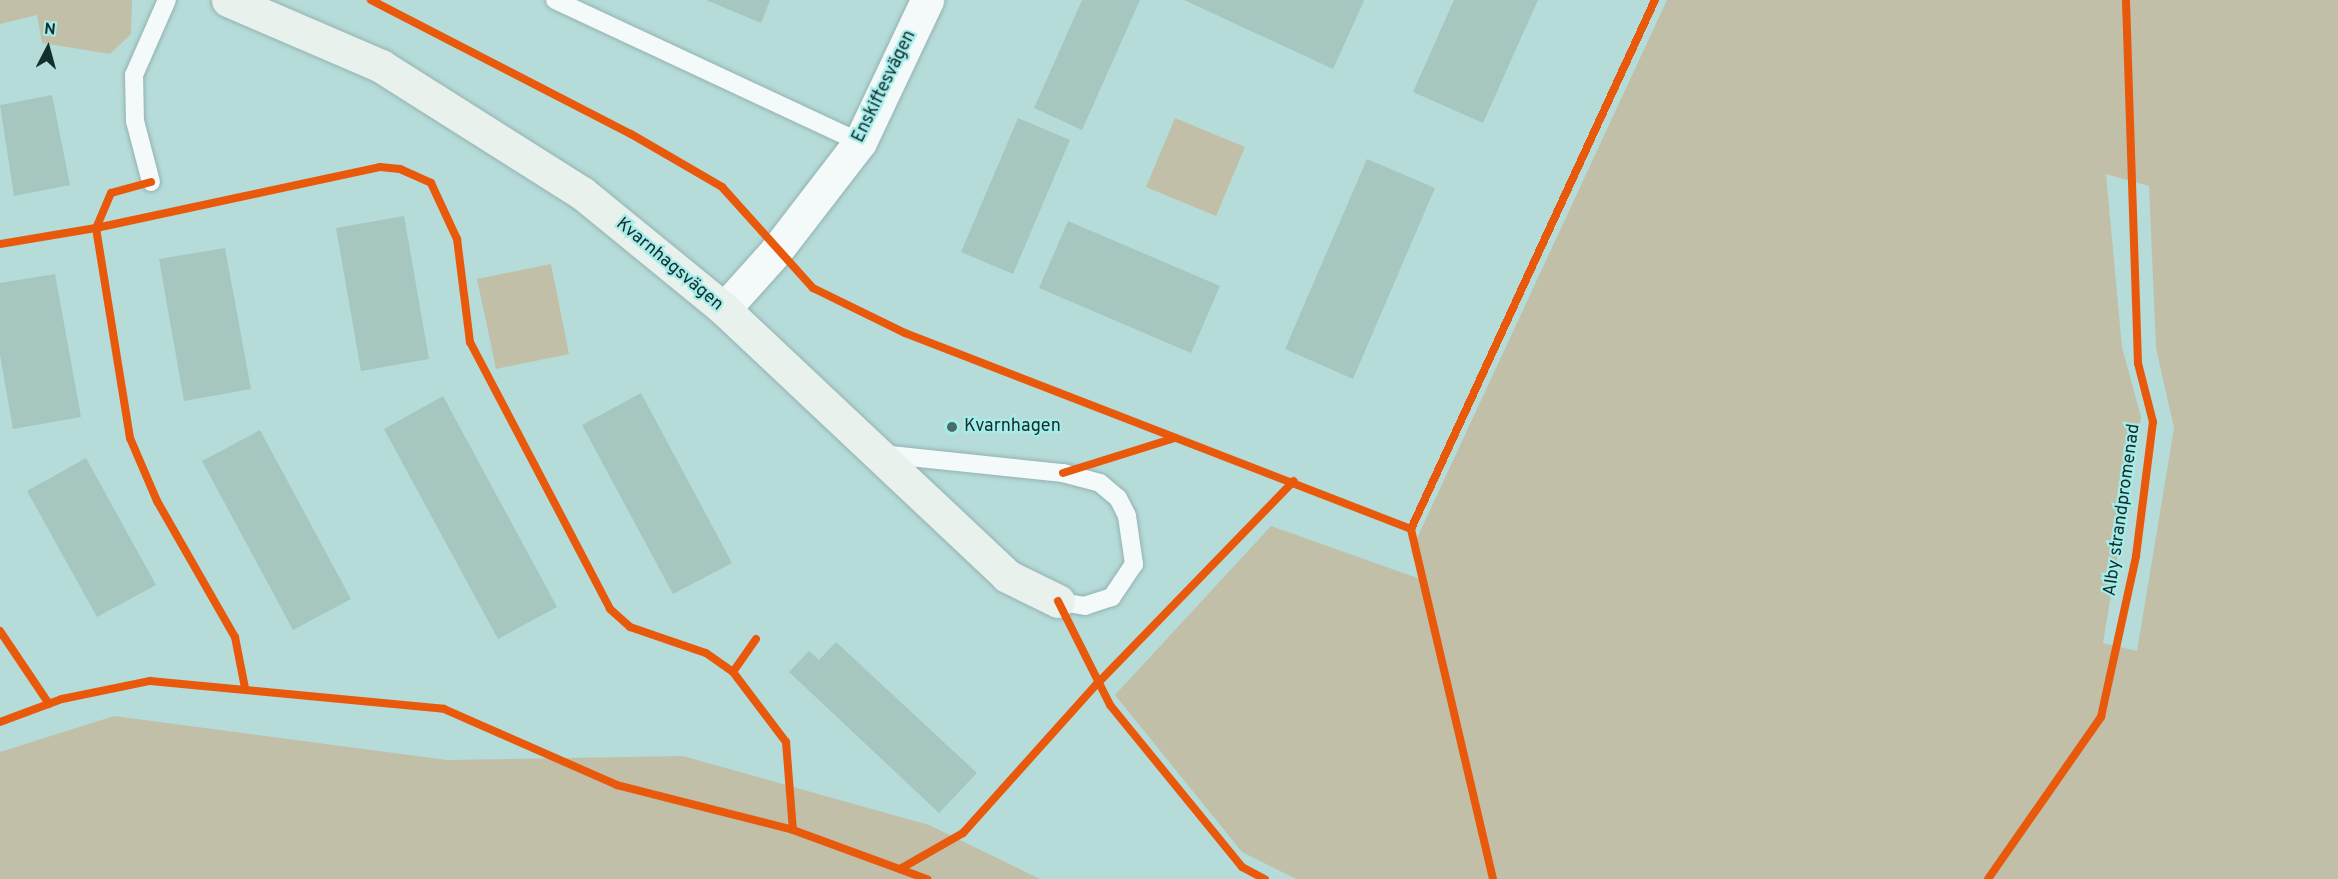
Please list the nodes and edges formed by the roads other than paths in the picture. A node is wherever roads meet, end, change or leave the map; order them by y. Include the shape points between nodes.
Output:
1 (167, 0) edge
2 (228, 0) edge
3 (555, 0) edge
4 (927, 0) edge
5 (860, 142) junction
6 (151, 182) dead end
7 (724, 309) junction
8 (872, 453) junction
9 (1058, 601) joint

1 - 6 lane via 134,75 135,121
2 - 7 street, Kvarnhagsvägen via 381,66 582,193
3 - 5 lane
4 - 5 street, Enskiftesvägen
5 - 7 street, Enskiftesvägen via 776,251
7 - 8 street, Kvarnhagsvägen
8 - 9 street, Kvarnhagsvägen via 1007,576
8 - 9 lane via 1063,473 1100,483 1118,498 1128,516 1134,564 1112,597 1085,606

